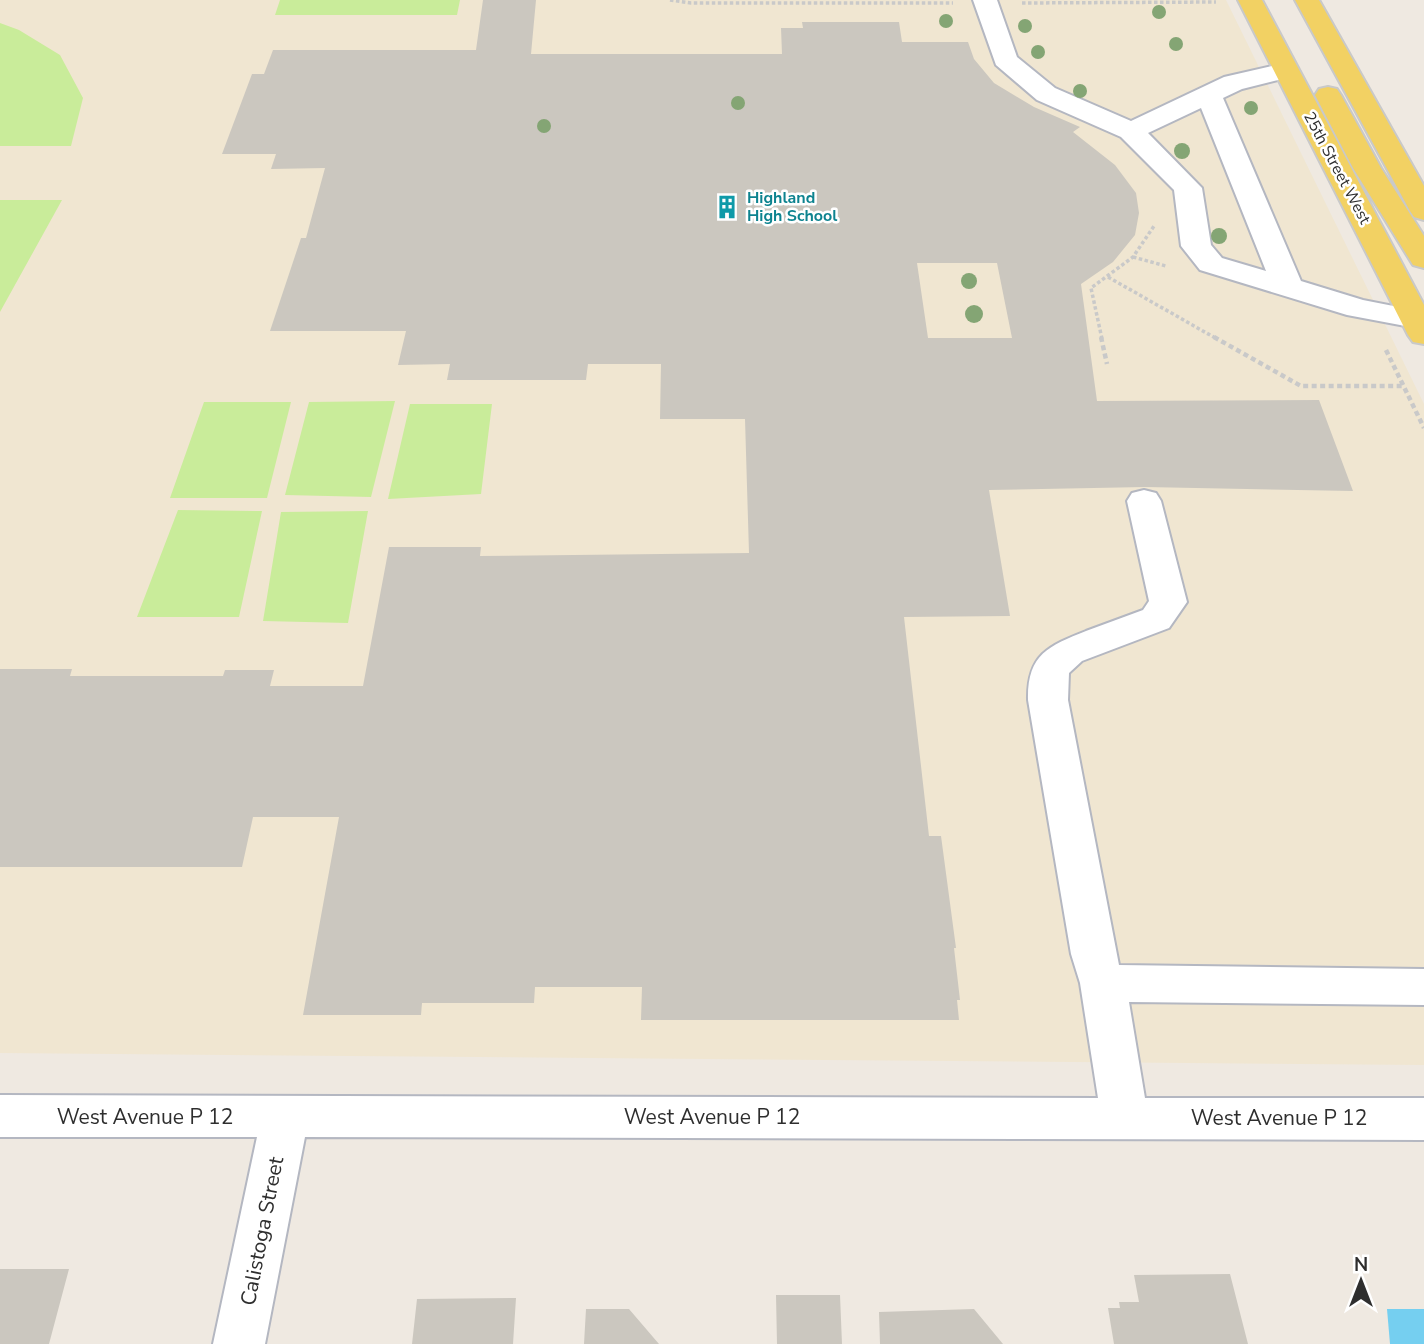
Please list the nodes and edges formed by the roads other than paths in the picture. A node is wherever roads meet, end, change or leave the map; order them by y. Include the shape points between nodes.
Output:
1 (1251, 0) edge
2 (1307, 0) edge
3 (973, 2) edge
4 (1285, 71) junction
5 (1209, 95) junction
6 (1131, 131) junction
7 (1424, 211) edge
8 (1424, 259) edge
9 (1288, 287) junction
10 (1420, 328) edge
11 (1144, 501) dead end
12 (1103, 984) junction
13 (1424, 986) edge
14 (0, 1116) edge
15 (285, 1117) junction
16 (1125, 1118) junction
17 (1424, 1119) edge
18 (239, 1344) edge

1 - 4 main road, 25th Street West
2 - 7 main road
3 - 6 street via 1005,60 1046,94
4 - 5 street via 1233,83
4 - 8 main road via 1314,76 1322,86
4 - 10 main road, 25th Street West
5 - 6 street
5 - 9 street
6 - 9 street via 1188,188 1196,246 1211,264
9 - 10 street
11 - 12 street via 1168,602 1156,619 1069,652 1056,660 1047,674 1093,954
12 - 13 street
12 - 16 street
14 - 15 street, West Avenue P 12
15 - 16 street, West Avenue P 12
15 - 18 street, Calistoga Street
16 - 17 street, West Avenue P 12

